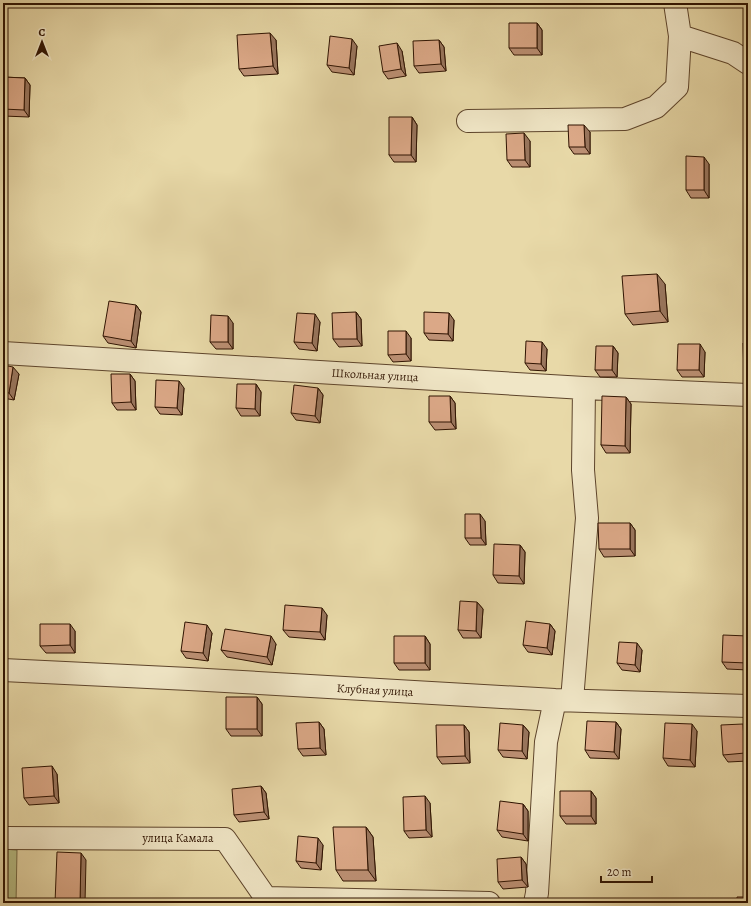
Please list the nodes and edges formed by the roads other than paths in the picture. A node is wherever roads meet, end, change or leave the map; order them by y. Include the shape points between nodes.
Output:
1 (675, 3) edge
2 (680, 36) junction
3 (748, 63) edge
4 (468, 121) dead end
5 (3, 353) edge
6 (584, 388) junction
7 (748, 395) edge
8 (3, 670) edge
9 (563, 700) junction
10 (748, 706) edge
11 (3, 838) edge
12 (490, 903) edge
13 (535, 903) edge

1 - 2 street
2 - 3 street via 733,53
2 - 4 street via 677,87 656,107 625,119
5 - 6 street, Школьная улица
6 - 7 street, Школьная улица
6 - 9 street via 583,470 587,518
8 - 9 street, Клубная улица
9 - 10 street, Клубная улица
9 - 13 street via 546,742
11 - 12 street, улица Камала via 225,839 266,898

